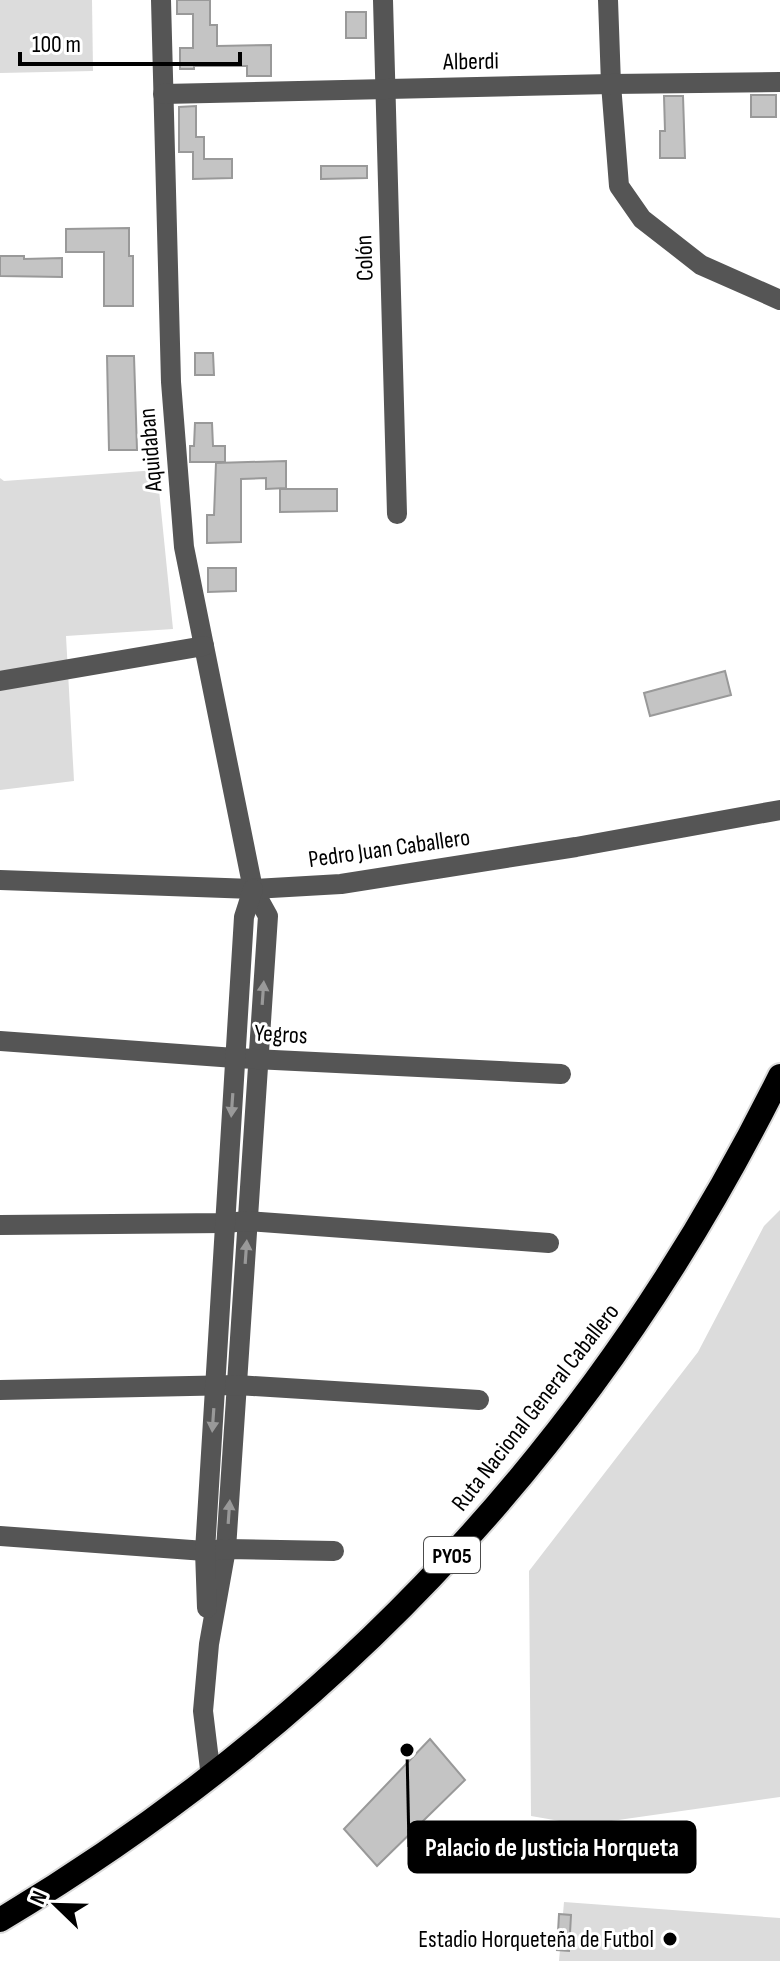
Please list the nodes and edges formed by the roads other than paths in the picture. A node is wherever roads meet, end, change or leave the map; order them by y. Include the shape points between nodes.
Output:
1 (161, 0) edge
2 (383, 0) edge
3 (608, 0) edge
4 (780, 82) edge
5 (611, 84) junction
6 (385, 89) junction
7 (163, 94) junction
8 (780, 300) edge
9 (397, 514) dead end
10 (204, 646) junction
11 (0, 681) edge
12 (780, 810) edge
13 (0, 880) edge
14 (253, 889) junction
15 (0, 1041) edge
16 (235, 1058) junction
17 (258, 1059) junction
18 (561, 1074) dead end
19 (780, 1076) edge
20 (248, 1221) junction
21 (225, 1223) junction
22 (0, 1225) edge
23 (549, 1243) dead end
24 (237, 1385) junction
25 (215, 1386) junction
26 (0, 1390) edge
27 (479, 1400) dead end
28 (0, 1536) edge
29 (226, 1549) junction
30 (205, 1551) junction
31 (334, 1551) dead end
32 (209, 1644) junction
33 (211, 1777) junction
34 (0, 1920) edge

1 - 7 street, Aquidaban
2 - 6 street, Colón
3 - 5 street
4 - 5 street, Alberdi
5 - 6 street, Alberdi
5 - 8 street via 619,186 642,219 701,265
6 - 7 street, Alberdi
6 - 9 street, Colón
7 - 10 street, Aquidaban via 171,382 184,547
10 - 11 street
10 - 14 street, Aquidaban
12 - 14 street, Pedro Juan Caballero via 341,884
13 - 14 street, Pedro Juan Caballero
14 - 16 street via 244,917
17 -> 14 street, Aquidaban via 268,916
15 - 16 street, Yegros
16 - 17 street, Yegros
16 -> 21 street
17 - 18 street, Yegros
17 - 20 street, Aquidaban
19 - 33 highway, Ruta Nacional General Caballero / PY05 via 674,1266 571,1414 503,1498 356,1653
20 - 21 street
20 - 23 street
24 -> 20 street, Aquidaban
21 - 22 street
21 - 25 street
24 - 25 street
24 - 27 street
29 -> 24 street, Aquidaban
25 - 26 street
25 -> 30 street
28 - 30 street
29 - 30 street
29 - 31 street
29 - 32 street, Aquidaban
30 - 32 street
32 - 33 street via 203,1711
33 - 34 highway, Ruta Nacional General Caballero / PY05

